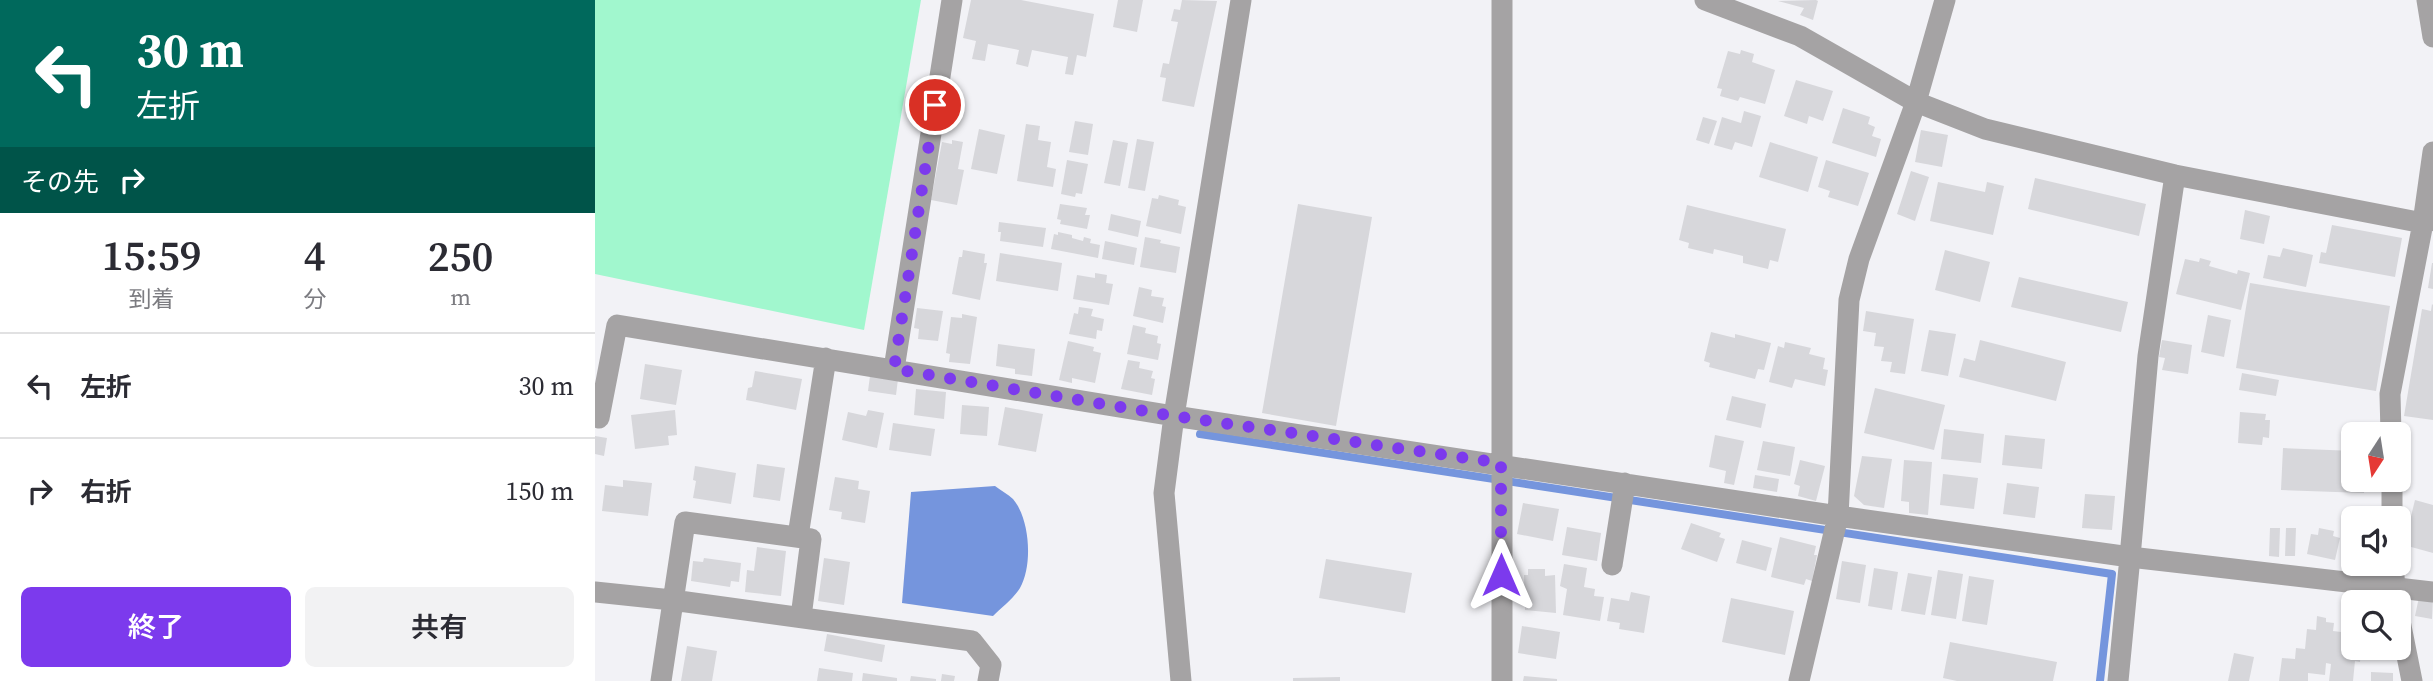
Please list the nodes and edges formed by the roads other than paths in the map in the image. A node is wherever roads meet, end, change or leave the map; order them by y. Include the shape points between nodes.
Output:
1 (952, 0) edge
2 (1241, 0) edge
3 (1502, 0) edge
4 (1705, 0) edge
5 (1945, 0) edge
6 (2427, 0) edge
7 (2433, 37) edge
8 (1916, 102) junction
9 (2433, 152) edge
10 (2175, 175) junction
11 (2428, 222) edge
12 (827, 358) junction
13 (894, 369) junction
14 (1174, 416) junction
15 (595, 417) edge
16 (2391, 422) edge
17 (1501, 463) junction
18 (1625, 482) junction
19 (1839, 516) junction
20 (798, 536) junction
21 (2130, 557) junction
22 (1612, 565) dead end
23 (2366, 590) edge
24 (2433, 592) edge
25 (595, 593) edge
26 (2411, 593) edge
27 (672, 600) junction
28 (800, 617) junction
29 (2407, 660) edge
30 (661, 681) edge
31 (988, 681) edge
32 (1181, 681) edge
33 (1502, 681) edge
34 (1799, 681) edge
35 (2118, 681) edge
36 (2411, 681) edge

1 - 13 street
2 - 14 street
3 - 17 street
4 - 8 street via 1800,36
5 - 8 street
6 - 7 street
8 - 10 street via 1985,129
8 - 19 street via 1859,259 1849,300
9 - 11 street
10 - 11 street
10 - 21 street via 2148,356
11 - 16 street via 2390,394
12 - 13 street
12 - 15 street via 617,325 599,418
12 - 20 street
13 - 14 street
14 - 17 street
14 - 32 street via 1164,493
17 - 18 street
17 - 33 street
18 - 19 street
18 - 22 street
19 - 21 street
19 - 34 street
20 - 27 street via 685,522
20 - 28 street via 811,539
21 - 23 street
21 - 35 street
24 - 26 street
25 - 27 street
27 - 28 street
27 - 30 street
28 - 31 street via 972,641 991,664
29 - 36 street

